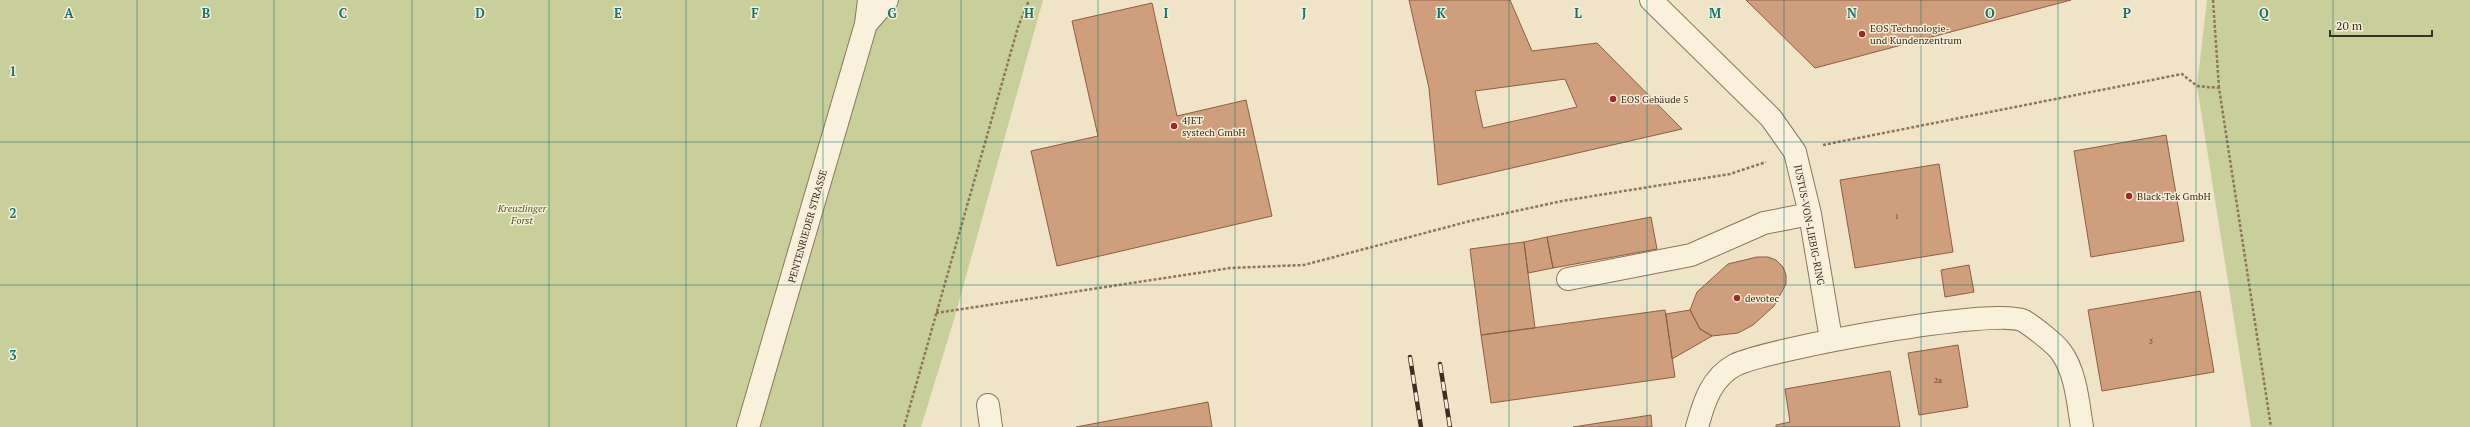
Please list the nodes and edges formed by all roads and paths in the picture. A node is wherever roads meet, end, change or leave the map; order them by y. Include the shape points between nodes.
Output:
1 (869, 0) edge
2 (887, 0) edge
3 (1029, 0) edge
4 (1651, 0) edge
5 (2213, 0) edge
6 (866, 24) junction
7 (2219, 88) junction
8 (1795, 152) junction
9 (1810, 214) junction
10 (1568, 279) dead end
11 (936, 314) junction
12 (1832, 340) junction
13 (988, 405) dead end
14 (748, 427) edge
15 (904, 427) edge
16 (991, 427) edge
17 (1697, 427) edge
18 (2082, 427) edge
19 (2271, 427) edge

1 - 6 street, PENTENRIEDER STRASSE
2 - 6 street, PENTENRIEDER STRASSE
3 - 11 path via 1018,27
4 - 8 street, JUSTUS-VON-LIEBIG-RING via 1771,118
5 - 7 path
6 - 14 street, PENTENRIEDER STRASSE
7 - 8 path via 2198,86 2182,74 1831,142
7 - 19 path
8 - 9 street, JUSTUS-VON-LIEBIG-RING
8 - 11 path via 1730,174 1562,201 1478,219 1304,265 1230,268
9 - 10 street via 1764,223 1691,255
9 - 12 street, JUSTUS-VON-LIEBIG-RING
11 - 15 path
12 - 17 street via 1736,365 1713,383
12 - 18 street via 1989,317 2022,320 2061,351 2074,382
13 - 16 street

